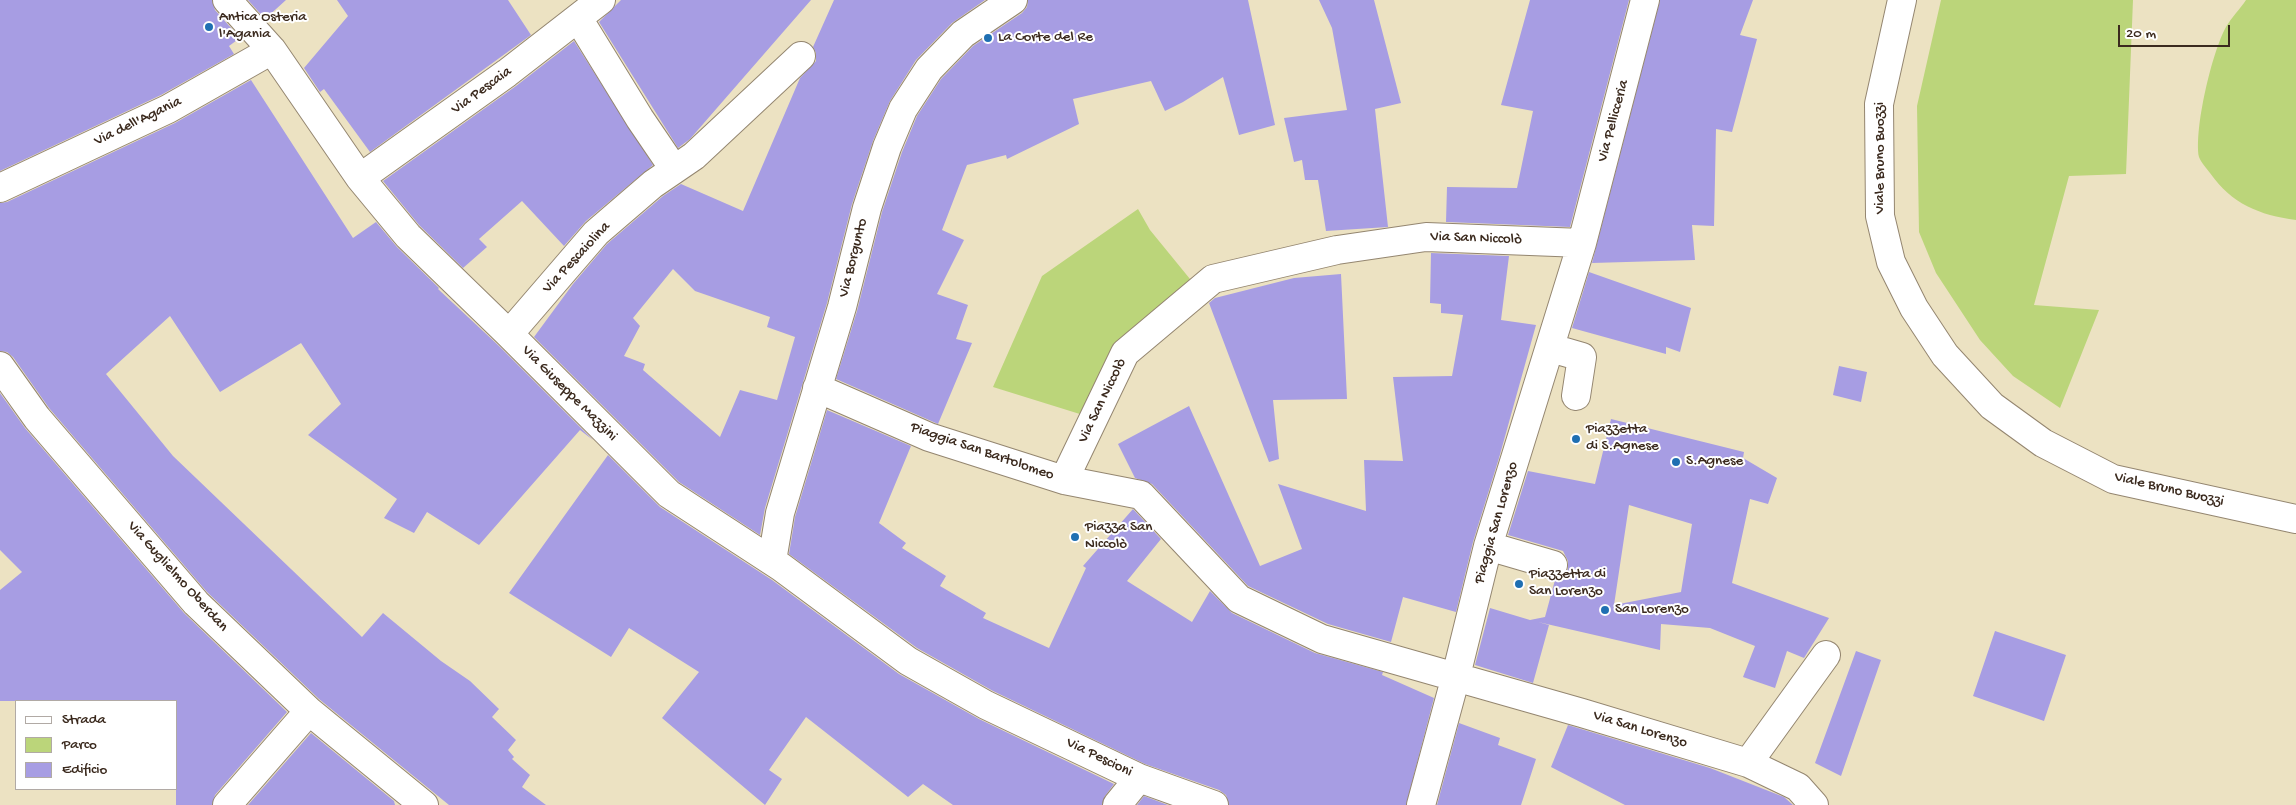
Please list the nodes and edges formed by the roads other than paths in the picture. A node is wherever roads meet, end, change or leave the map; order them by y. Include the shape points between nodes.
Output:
1 (227, 0) edge
2 (601, 0) edge
3 (1012, 0) edge
4 (1645, 0) edge
5 (1902, 0) edge
6 (578, 18) junction
7 (272, 50) junction
8 (800, 56) dead end
9 (674, 169) junction
10 (360, 178) junction
11 (0, 188) edge
12 (1582, 243) junction
13 (509, 334) junction
14 (1551, 348) junction
15 (0, 366) edge
16 (817, 388) junction
17 (1576, 396) dead end
18 (1064, 480) junction
19 (2296, 519) edge
20 (1488, 546) junction
21 (772, 561) junction
22 (1553, 566) dead end
23 (1826, 655) dead end
24 (1456, 676) junction
25 (986, 705) joint
26 (309, 711) junction
27 (1748, 763) junction
28 (1139, 778) junction
29 (227, 805) edge
30 (424, 805) edge
31 (1117, 805) edge
32 (1214, 805) edge
33 (1421, 805) edge
34 (1814, 805) edge

1 - 7 street, Via Giuseppe Mazzini
2 - 6 street, Via Pescaia
3 - 16 street, Via Borgunto via 963,34 929,69 902,109 867,208
4 - 12 street, Via Pellicceria
5 - 19 street, Viale Bruno Buozzi via 1879,104 1880,216 1891,262 1914,308 1945,355 1992,406 2043,443 2113,478
6 - 9 street
6 - 10 street, Via Pescaia via 508,73
7 - 10 street, Via Giuseppe Mazzini
7 - 11 street, Via dell'Agania via 168,109
8 - 9 street, Via Pescaiolina via 694,156
9 - 13 street, Via Pescaiolina via 596,233
10 - 13 street, Via Giuseppe Mazzini via 408,236
12 - 14 street, Piaggia San Lorenzo
12 - 18 street, Via San Niccolò via 1426,237 1337,250 1213,279 1125,353
13 - 21 street, Via Giuseppe Mazzini via 669,494
14 - 17 street via 1582,357
14 - 20 street, Piaggia San Lorenzo
15 - 26 street, Via Guglielmo Oberdan via 37,418 196,603
16 - 18 street, Piaggia San Bartolomeo via 930,437
16 - 21 street, Via Borgunto via 780,513
18 - 24 street via 1142,495 1239,599 1322,639
20 - 22 street
20 - 24 street, Piaggia San Lorenzo
21 - 25 street, Via Giuseppe Mazzini via 908,661
23 - 27 street
24 - 27 street, Via San Lorenzo
24 - 33 street, Piaggia San Lorenzo
25 - 28 street, Via Pescioni
26 - 29 street
26 - 30 street, Via Guglielmo Oberdan
27 - 34 street, Via San Lorenzo via 1798,787
28 - 31 street
28 - 32 street, Via Pescioni

